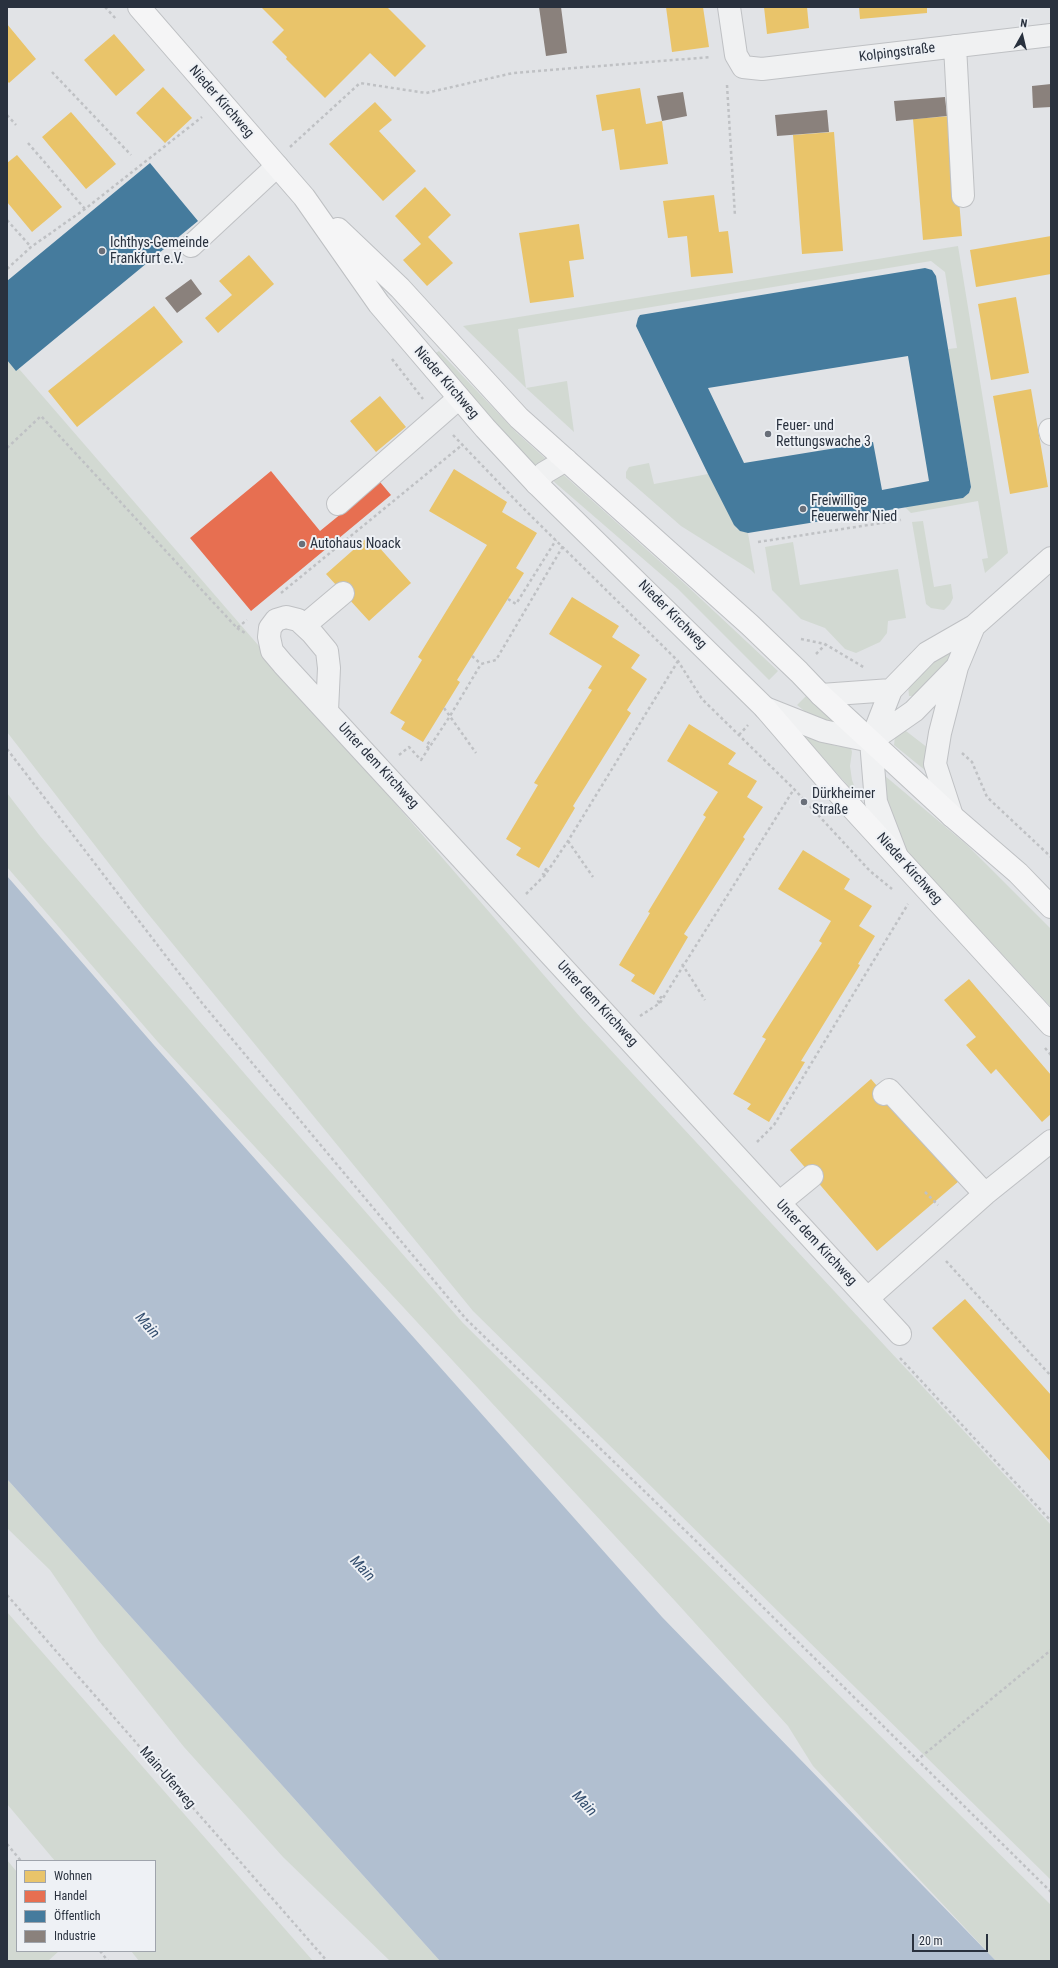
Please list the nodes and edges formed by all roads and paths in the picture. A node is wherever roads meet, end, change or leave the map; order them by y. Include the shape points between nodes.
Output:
1 (139, 7) edge
2 (729, 7) edge
3 (1051, 35) edge
4 (955, 46) junction
5 (740, 61) junction
6 (52, 72) dead end
7 (221, 102) junction
8 (7, 114) edge
9 (16, 125) dead end
10 (28, 143) dead end
11 (131, 155) dead end
12 (277, 166) junction
13 (963, 196) dead end
14 (304, 197) junction
15 (85, 209) junction
16 (735, 216) dead end
17 (7, 220) edge
18 (191, 246) dead end
19 (31, 247) junction
20 (7, 269) edge
21 (459, 398) junction
22 (462, 445) dead end
23 (7, 448) edge
24 (566, 460) junction
25 (537, 484) junction
26 (338, 504) dead end
27 (902, 520) dead end
28 (556, 540) dead end
29 (758, 542) dead end
30 (562, 546) dead end
31 (1051, 558) edge
32 (276, 597) dead end
33 (347, 597) dead end
34 (508, 599) dead end
35 (248, 619) dead end
36 (974, 626) junction
37 (309, 629) junction
38 (472, 656) dead end
39 (678, 660) dead end
40 (481, 664) junction
41 (957, 667) junction
42 (891, 690) junction
43 (821, 696) junction
44 (444, 708) dead end
45 (327, 710) junction
46 (758, 715) junction
47 (450, 716) junction
48 (739, 735) dead end
49 (871, 741) junction
50 (7, 749) edge
51 (476, 753) dead end
52 (382, 769) junction
53 (794, 789) dead end
54 (952, 816) junction
55 (568, 841) junction
56 (896, 854) junction
57 (548, 871) dead end
58 (593, 877) dead end
59 (908, 903) dead end
60 (1051, 907) edge
61 (682, 964) junction
62 (663, 998) dead end
63 (705, 1000) dead end
64 (1051, 1025) edge
65 (884, 1094) dead end
66 (776, 1121) dead end
67 (1051, 1141) edge
68 (812, 1176) dead end
69 (925, 1192) dead end
70 (985, 1194) junction
71 (934, 1202) dead end
72 (778, 1203) junction
73 (930, 1243) junction
74 (868, 1298) junction
75 (900, 1334) joint
76 (1051, 1376) edge
77 (1051, 1521) edge
78 (7, 1595) edge
79 (1051, 1650) edge
80 (916, 1761) junction
81 (7, 1844) edge
82 (21, 1860) edge
83 (1051, 1892) edge
84 (101, 1952) edge
85 (108, 1961) edge
86 (328, 1961) edge

1 - 7 main road, Nieder Kirchweg
2 - 5 street
3 - 4 street, Kolpingstraße
4 - 5 street, Kolpingstraße via 762,69
4 - 13 street
5 - 12 path via 512,73 426,93 360,84 292,145
5 - 16 path via 727,86
6 - 11 path
7 - 12 main road, Nieder Kirchweg
7 - 15 path
8 - 9 path
10 - 15 path
12 - 14 main road, Nieder Kirchweg
12 - 18 street
14 - 21 main road, Nieder Kirchweg via 379,304
14 - 24 main road, Nieder Kirchweg via 400,288 519,418
15 - 19 path
17 - 19 path
19 - 20 path
21 - 25 main road, Nieder Kirchweg
21 - 26 street
22 - 32 path
23 - 35 path via 41,416 237,628
24 - 25 street via 544,473
24 - 43 main road, Nieder Kirchweg via 750,625
25 - 46 main road, Nieder Kirchweg
27 - 29 path
28 - 34 path via 516,604
30 - 40 path via 496,660
31 - 36 street
33 - 37 street
36 - 41 street
36 - 42 street via 927,653
37 - 45 street, Unter dem Kirchweg via 322,644 329,659
37 - 45 street, Unter dem Kirchweg via 298,620 286,617 276,620 270,628 268,638 272,651
38 - 40 path
39 - 55 path
40 - 47 path
41 - 49 street via 914,711
41 - 54 street via 935,764
42 - 43 street
42 - 49 street
43 - 49 main road, Nieder Kirchweg
44 - 47 path
45 - 52 street, Unter dem Kirchweg
46 - 48 path
46 - 49 street
46 - 56 main road, Nieder Kirchweg via 833,787
47 - 51 path
47 - 52 path via 432,742 426,746 429,748 421,760 409,747
49 - 54 main road, Nieder Kirchweg
49 - 56 street via 876,802
50 - 80 path via 202,1003 466,1319 696,1542
52 - 72 street, Unter dem Kirchweg
53 - 61 path
54 - 60 main road, Nieder Kirchweg
55 - 57 path
55 - 58 path
56 - 64 main road, Nieder Kirchweg
59 - 66 path
61 - 62 path
61 - 63 path
65 - 70 street via 889,1090
67 - 70 street, Unter dem Kirchweg
68 - 72 street
69 - 71 path
70 - 73 street, Unter dem Kirchweg
72 - 74 street, Unter dem Kirchweg
73 - 74 street, Unter dem Kirchweg
73 - 76 path
74 - 75 street, Unter dem Kirchweg
75 - 77 path via 899,1356
78 - 86 path, Main-Uferweg
79 - 80 path
80 - 83 path
81 - 82 path
84 - 85 path

